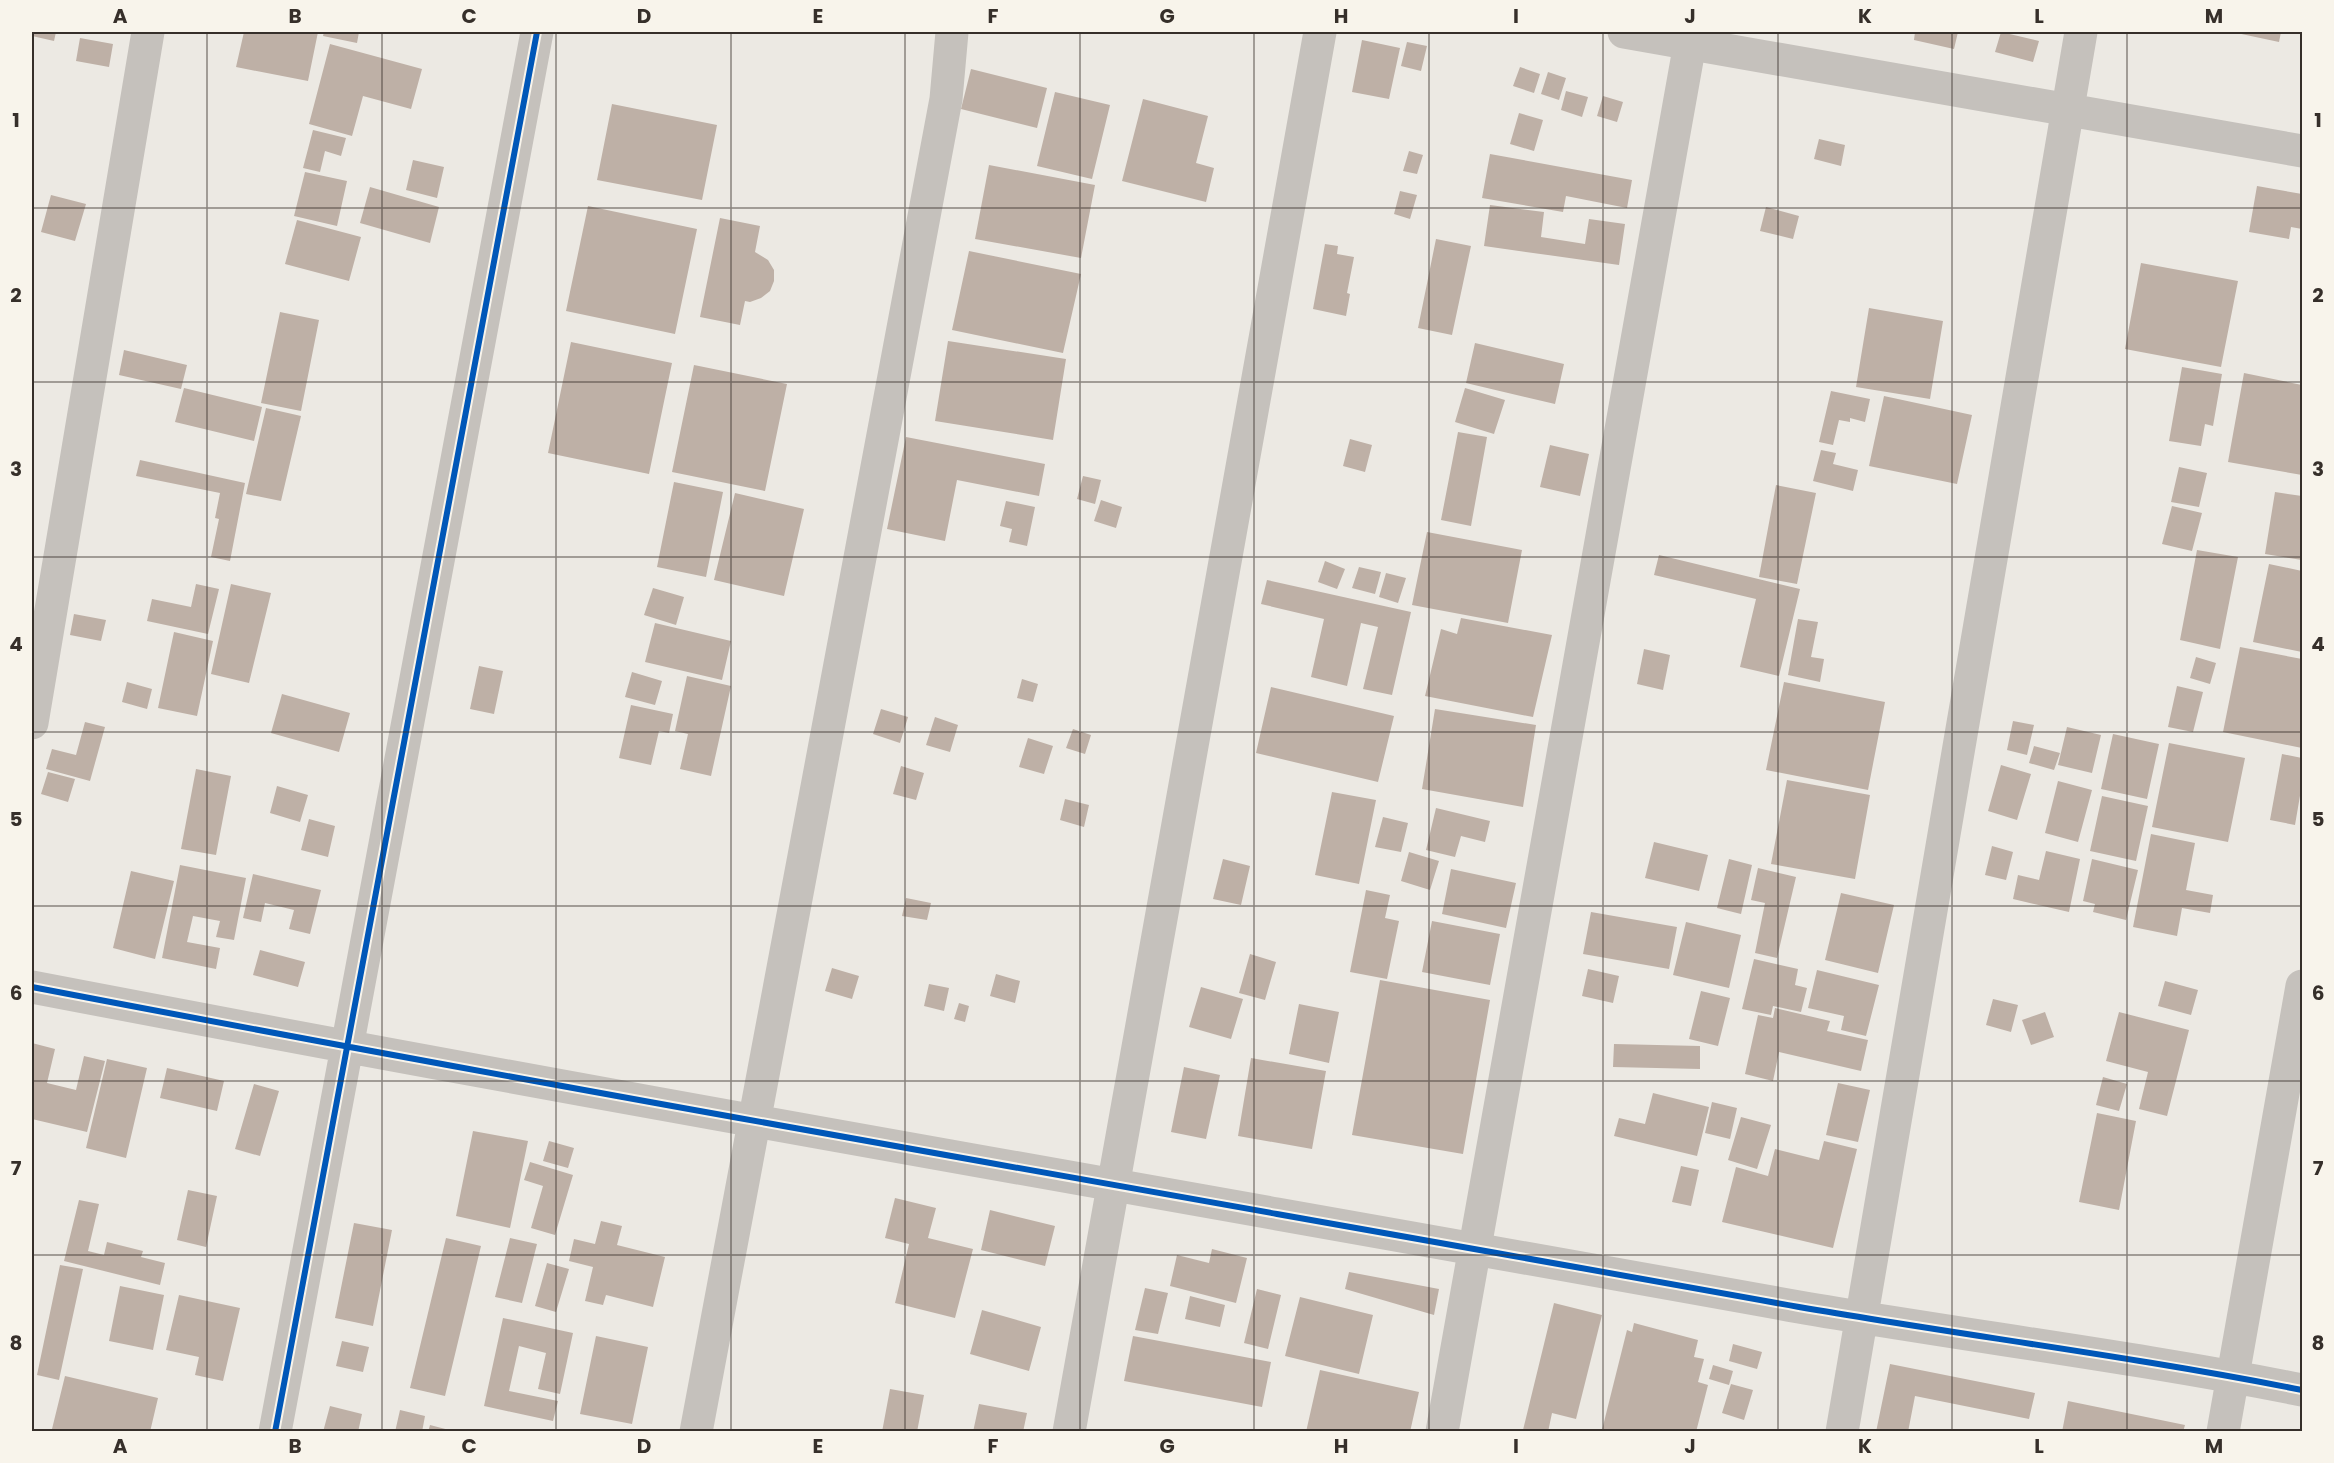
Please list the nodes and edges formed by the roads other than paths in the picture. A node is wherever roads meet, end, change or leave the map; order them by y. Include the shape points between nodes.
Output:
1 (148, 32) edge
2 (537, 32) edge
3 (952, 32) edge
4 (1320, 32) edge
5 (1624, 32) edge
6 (2081, 32) edge
7 (1691, 37) edge
8 (2068, 110) junction
9 (2302, 151) edge
10 (32, 723) edge
11 (2302, 986) edge
12 (32, 987) edge
13 (347, 1048) junction
14 (754, 1120) junction
15 (1113, 1184) junction
16 (1475, 1249) junction
17 (1862, 1318) junction
18 (2232, 1376) junction
19 (2302, 1390) edge
20 (275, 1431) edge
21 (696, 1431) edge
22 (1069, 1431) edge
23 (1442, 1431) edge
24 (1842, 1431) edge
25 (2223, 1431) edge

1 - 10 street
2 - 13 street
3 - 14 street via 944,110
4 - 15 street
5 - 7 street
6 - 8 street
7 - 8 street
7 - 16 street
8 - 9 street
8 - 17 street
11 - 18 street
12 - 13 street
13 - 14 street
13 - 20 street
14 - 15 street
14 - 21 street
15 - 16 street
15 - 22 street
16 - 17 street
16 - 23 street
17 - 18 street
17 - 24 street
18 - 19 street
18 - 25 street

